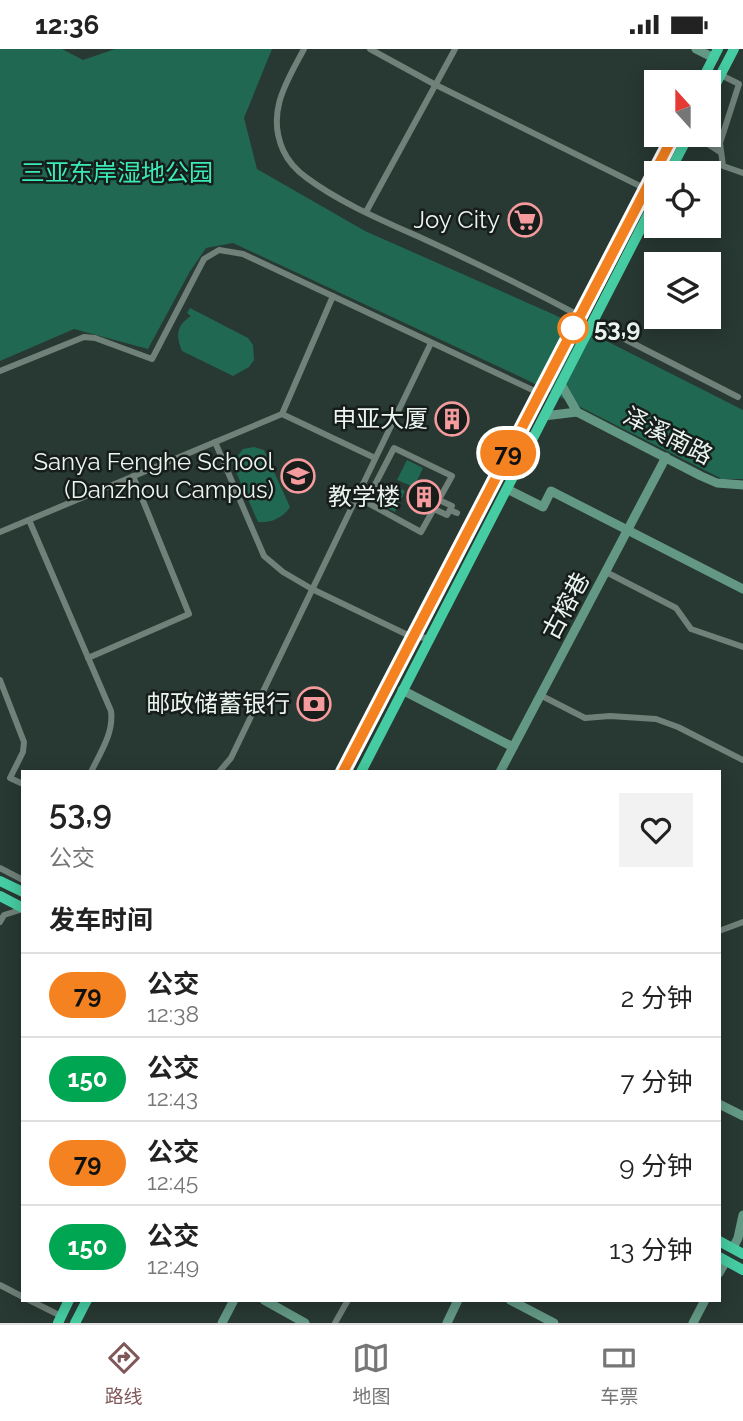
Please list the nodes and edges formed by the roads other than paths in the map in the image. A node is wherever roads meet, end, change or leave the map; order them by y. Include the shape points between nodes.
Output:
1 (304, 49) edge
2 (370, 49) edge
3 (455, 49) edge
4 (696, 49) edge
5 (734, 49) edge
6 (716, 53) edge
7 (707, 70) edge
8 (721, 73) edge
9 (721, 75) edge
10 (434, 84) junction
11 (742, 84) edge
12 (712, 147) edge
13 (720, 152) junction
14 (743, 173) edge
15 (644, 188) edge
16 (644, 193) edge
17 (366, 212) junction
18 (644, 222) edge
19 (333, 296) junction
20 (580, 316) junction
21 (601, 327) dead end
22 (431, 343) junction
23 (0, 371) edge
24 (561, 384) junction
25 (539, 393) junction
26 (738, 397) dead end
27 (578, 412) junction
28 (282, 414) junction
29 (544, 416) junction
30 (215, 442) junction
31 (666, 457) junction
32 (375, 458) junction
33 (134, 476) junction
34 (743, 485) edge
35 (507, 489) junction
36 (439, 500) junction
37 (433, 509) junction
38 (450, 510) junction
39 (457, 513) dead end
40 (29, 520) junction
41 (628, 531) junction
42 (0, 532) edge
43 (606, 572) junction
44 (312, 589) junction
45 (743, 589) edge
46 (422, 618) junction
47 (436, 625) junction
48 (412, 637) junction
49 (429, 638) junction
50 (743, 647) edge
51 (88, 658) junction
52 (399, 663) junction
53 (411, 671) junction
54 (0, 680) edge
55 (402, 690) junction
56 (540, 695) junction
57 (513, 747) junction
58 (742, 757) edge
59 (92, 770) edge
60 (221, 770) edge
61 (344, 770) edge
62 (362, 770) edge
63 (501, 770) edge
64 (21, 783) edge
65 (0, 868) edge
66 (21, 879) edge
67 (0, 881) edge
68 (21, 891) edge
69 (0, 896) edge
70 (21, 908) edge
71 (21, 910) edge
72 (0, 922) edge
73 (743, 922) edge
74 (721, 930) edge
75 (721, 1105) edge
76 (743, 1116) edge
77 (743, 1215) edge
78 (721, 1242) edge
79 (738, 1251) edge
80 (722, 1259) edge
81 (743, 1270) edge
82 (0, 1285) edge
83 (21, 1296) edge
84 (32, 1302) edge
85 (68, 1302) edge
86 (86, 1302) edge
87 (233, 1302) edge
88 (268, 1302) edge
89 (347, 1302) edge
90 (457, 1302) edge
91 (514, 1302) edge
92 (704, 1302) edge
93 (60, 1320) edge
94 (76, 1323) edge
95 (222, 1323) edge
96 (305, 1323) edge
97 (335, 1323) edge
98 (447, 1323) edge
99 (554, 1323) edge
100 (693, 1323) edge

1 - 17 street via 276,110 282,149 307,179
2 - 10 street
3 - 10 street
4 - 6 street
5 - 8 highway
6 - 7 highway
9 - 11 street
10 - 15 street
10 - 17 street
11 - 13 street
12 - 13 street
13 - 14 street via 723,166
16 - 20 highway
17 - 20 street
18 - 24 highway
19 - 22 street
19 - 23 street via 243,254 219,250 204,259 152,359 85,337
19 - 28 street
20 - 25 highway
21 - 26 street
22 - 25 street
22 - 32 street
24 - 27 street
24 - 29 highway
25 - 46 highway
27 - 29 street
27 - 31 street, 泽溪南路
28 - 30 street
28 - 32 street
29 - 35 highway
30 - 33 street
30 - 44 street via 264,556
31 - 34 street, 泽溪南路 via 718,482
31 - 41 street, 古榕巷
32 - 44 street
33 - 40 street
33 - 51 street via 189,614
35 - 41 street via 542,507 551,491
35 - 47 highway
36 - 37 street
36 - 37 street via 452,476 394,448 365,502 421,532
36 - 38 street via 452,506
37 - 38 street via 447,515
38 - 39 street
40 - 42 street
40 - 51 street
41 - 43 street, 古榕巷
41 - 45 street
43 - 50 street via 676,608 691,629
43 - 56 street, 古榕巷
44 - 48 street
44 - 60 street via 231,758
46 - 47 highway
46 - 48 highway
47 - 49 highway
48 - 49 street
48 - 52 highway
48 - 53 highway
49 - 53 highway
51 - 59 street via 112,721
52 - 53 highway via 407,663
52 - 61 highway
53 - 55 highway
54 - 64 street via 24,742 10,778
55 - 57 street
55 - 62 highway
56 - 57 street, 古榕巷
56 - 58 street via 585,718 656,719
57 - 63 street, 古榕巷
65 - 66 street
67 - 68 highway
69 - 70 highway
71 - 72 street via 4,915
73 - 74 street
75 - 76 street
77 - 79 street
78 - 79 highway
80 - 81 highway
82 - 83 street
84 - 93 street
85 - 93 highway
86 - 94 highway
87 - 95 street
88 - 96 street
89 - 97 street
90 - 98 street
91 - 99 street
92 - 100 street

